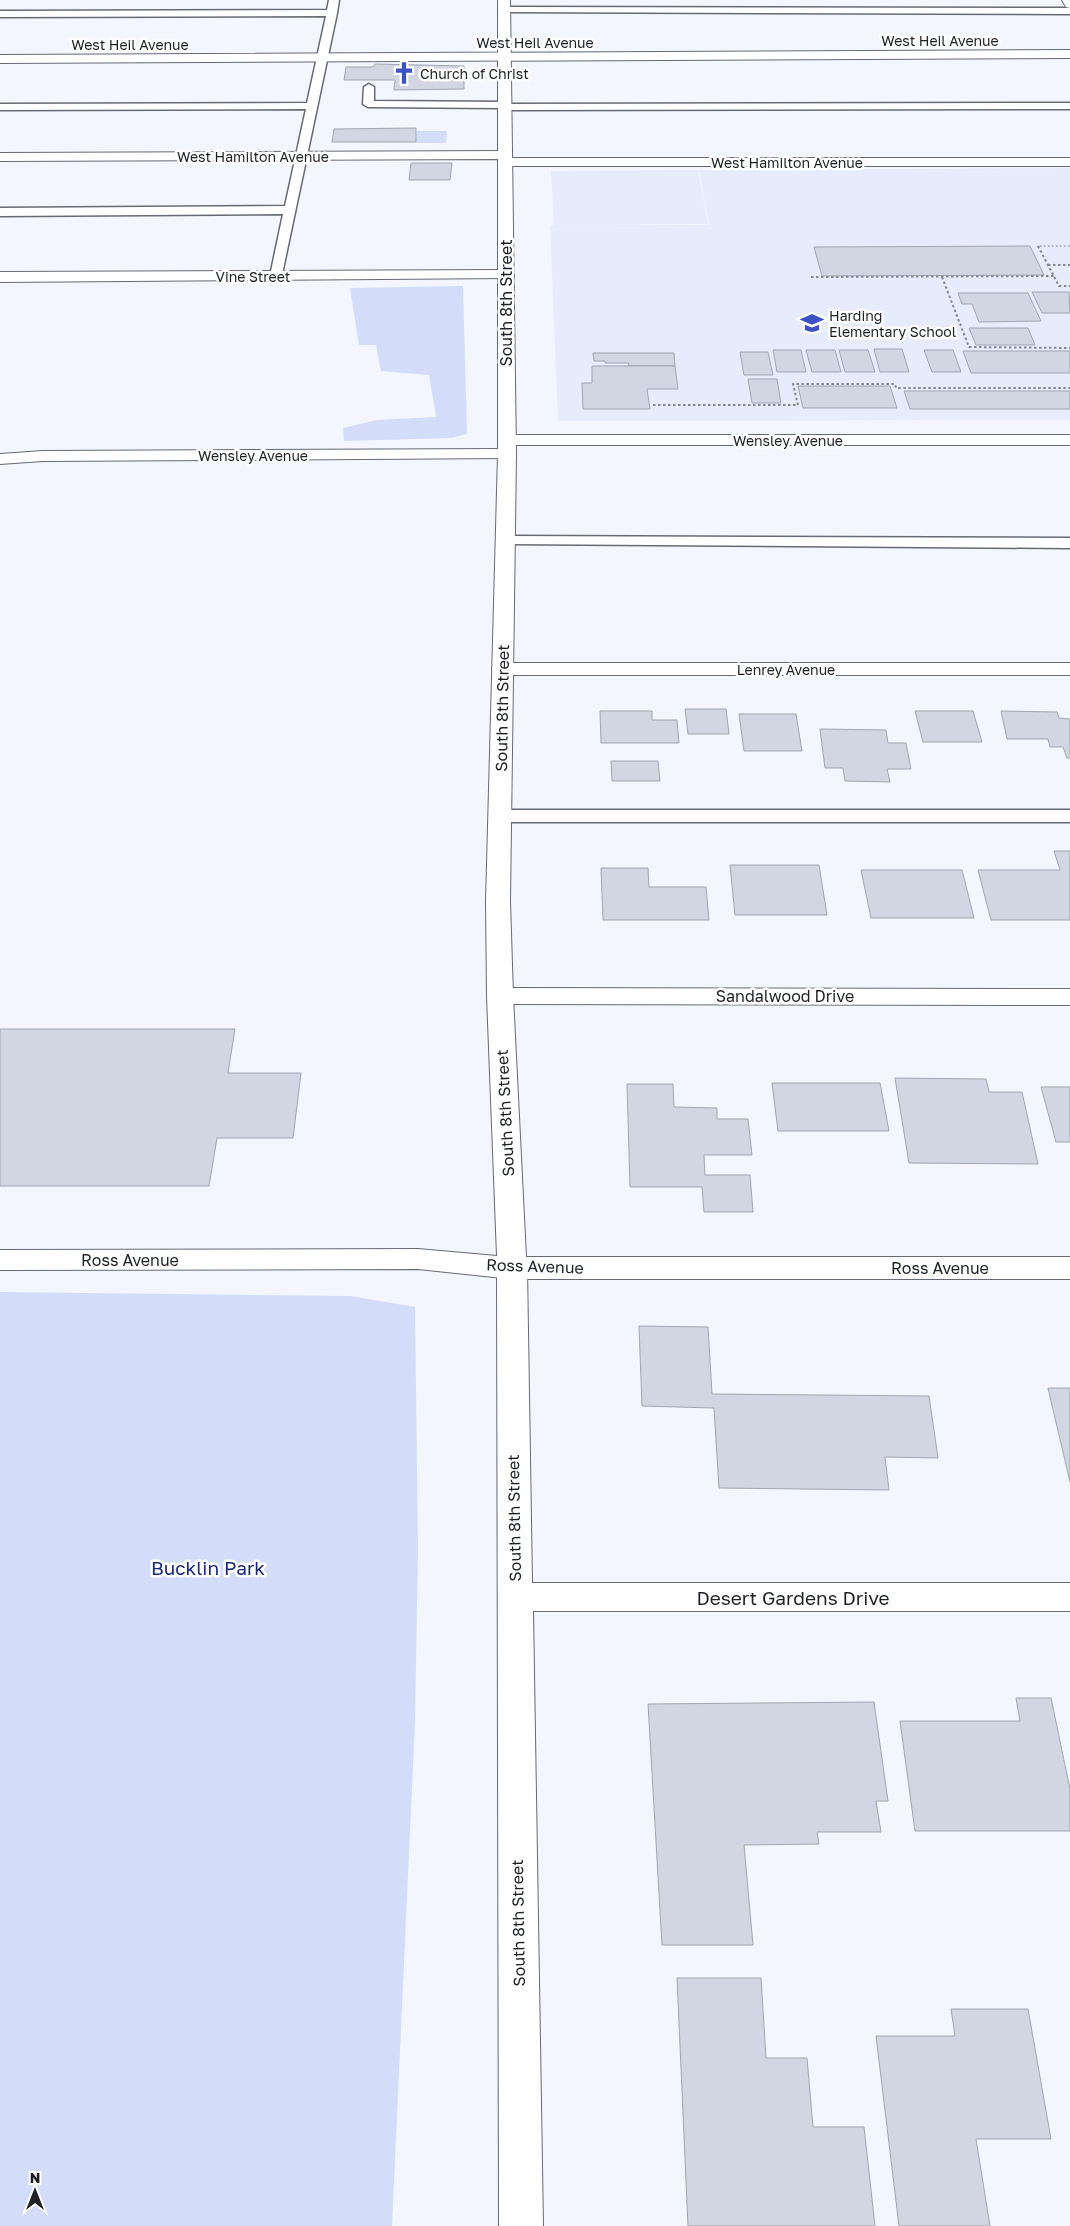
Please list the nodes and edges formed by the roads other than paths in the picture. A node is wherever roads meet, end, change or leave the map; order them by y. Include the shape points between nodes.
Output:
1 (334, 0) edge
2 (1068, 0) edge
3 (1070, 4) edge
4 (504, 5) edge
5 (1070, 10) edge
6 (332, 13) junction
7 (0, 14) edge
8 (1070, 54) edge
9 (504, 57) junction
10 (323, 58) junction
11 (0, 59) edge
12 (369, 88) dead end
13 (312, 106) junction
14 (505, 106) junction
15 (1070, 106) edge
16 (0, 107) edge
17 (301, 156) junction
18 (0, 157) edge
19 (505, 158) junction
20 (1070, 162) edge
21 (290, 210) junction
22 (0, 212) edge
23 (506, 275) junction
24 (276, 276) junction
25 (0, 277) edge
26 (1070, 440) edge
27 (507, 447) junction
28 (0, 460) edge
29 (505, 541) junction
30 (1070, 544) edge
31 (503, 669) junction
32 (1070, 669) edge
33 (500, 816) junction
34 (1070, 816) edge
35 (500, 996) junction
36 (1070, 997) edge
37 (0, 1260) edge
38 (512, 1268) junction
39 (1070, 1268) edge
40 (515, 1597) junction
41 (1070, 1597) edge
42 (522, 2226) edge

1 - 6 lane
2 - 3 street
4 - 5 lane
4 - 9 street, South 8th Street
6 - 7 lane
6 - 10 lane
8 - 9 street, West Heil Avenue
9 - 10 street, West Heil Avenue
9 - 14 street, South 8th Street
10 - 11 street, West Heil Avenue
10 - 13 lane
12 - 14 lane via 368,104
13 - 16 lane
13 - 17 lane
14 - 15 lane
14 - 19 street, South 8th Street
17 - 18 street, West Hamilton Avenue
17 - 19 street, West Hamilton Avenue
17 - 21 lane
19 - 20 street, West Hamilton Avenue
19 - 23 street, South 8th Street
21 - 22 lane
21 - 24 lane
23 - 24 street, Vine Street
23 - 27 street, South 8th Street
24 - 25 street, Vine Street
26 - 27 street, Wensley Avenue
27 - 28 street, Wensley Avenue via 43,456
27 - 29 street, South 8th Street
29 - 30 lane
29 - 31 street, South 8th Street
31 - 32 street, Lenrey Avenue
31 - 33 street, South 8th Street
33 - 34 lane
33 - 35 street, South 8th Street
35 - 36 street, Sandalwood Drive
35 - 38 street, South 8th Street
37 - 38 street, Ross Avenue via 418,1259
38 - 39 street, Ross Avenue
38 - 40 street, South 8th Street
40 - 41 street, Desert Gardens Drive
40 - 42 street, South 8th Street

